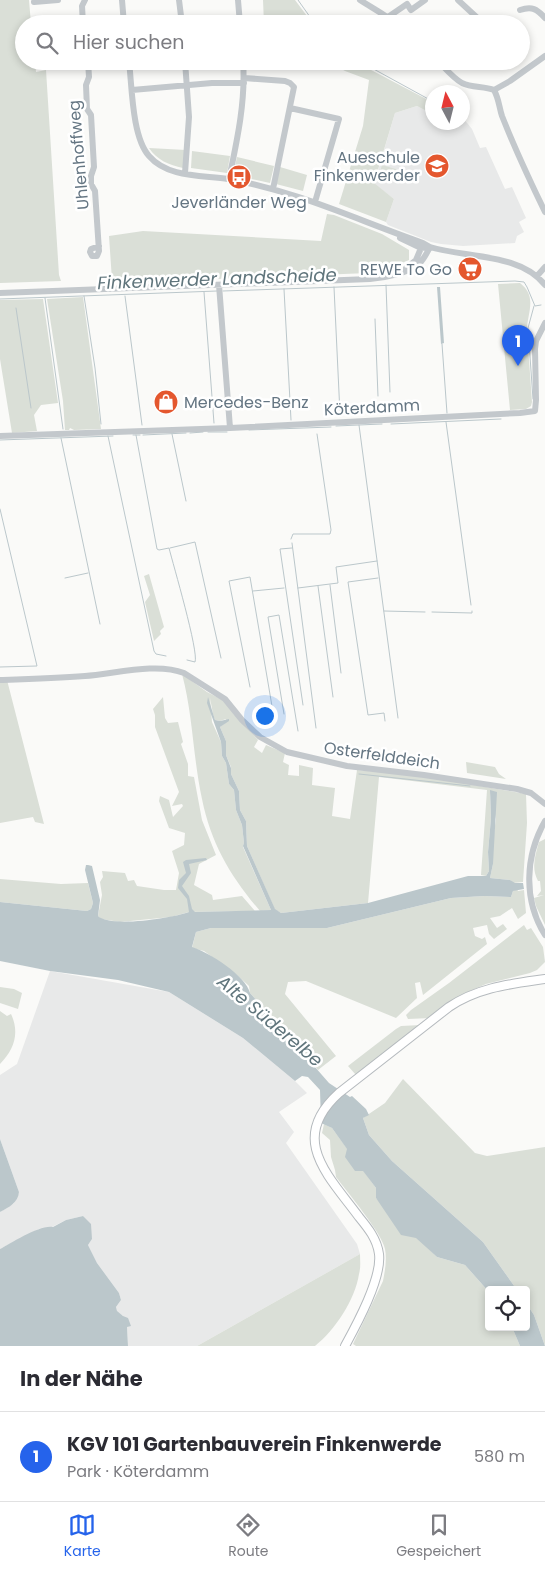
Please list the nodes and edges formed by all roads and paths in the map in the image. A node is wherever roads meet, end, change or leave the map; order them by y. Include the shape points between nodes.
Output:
1 (58, 0) edge
2 (84, 0) edge
3 (122, 0) edge
4 (179, 0) edge
5 (238, 0) edge
6 (360, 0) edge
7 (426, 0) edge
8 (458, 0) edge
9 (34, 2) dead end
10 (520, 10) dead end
11 (82, 15) edge
12 (123, 15) edge
13 (181, 15) edge
14 (239, 15) edge
15 (384, 15) edge
16 (391, 15) edge
17 (474, 15) edge
18 (545, 18) edge
19 (545, 56) edge
20 (530, 66) edge
21 (89, 70) edge
22 (130, 70) edge
23 (187, 70) edge
24 (243, 70) edge
25 (448, 70) edge
26 (524, 70) edge
27 (244, 80) junction
28 (188, 85) junction
29 (132, 90) junction
30 (494, 90) junction
31 (290, 108) junction
32 (185, 173) junction
33 (229, 180) junction
34 (273, 189) junction
35 (315, 202) junction
36 (545, 212) edge
37 (392, 232) junction
38 (99, 246) dead end
39 (430, 247) junction
40 (421, 248) junction
41 (545, 267) edge
42 (398, 273) junction
43 (537, 276) junction
44 (545, 276) edge
45 (545, 285) edge
46 (219, 289) junction
47 (0, 293) edge
48 (545, 322) edge
49 (230, 428) junction
50 (0, 436) edge
51 (0, 680) edge
52 (545, 804) edge
53 (545, 821) edge
54 (545, 935) edge
55 (545, 973) edge
56 (542, 980) edge
57 (345, 1346) edge

1 - 9 street
2 - 11 street
3 - 12 street
4 - 13 street
5 - 14 street
6 - 15 street
7 - 16 street via 411,10 407,4
8 - 17 street
10 - 18 street via 535,9
19 - 20 street
21 - 38 street, Uhlenhoffweg via 87,109 91,116 94,166 91,184 95,191
22 - 29 street
23 - 28 street
24 - 27 street
25 - 30 street via 461,82
26 - 30 street
27 - 28 street
27 - 31 street via 290,83 294,88
27 - 33 street
28 - 29 street
28 - 32 street
29 - 32 street via 137,131 145,151 163,167
30 - 36 street via 520,159
31 - 34 street
31 - 35 street via 339,119
32 - 33 street
33 - 34 street
34 - 35 street
35 - 37 street
37 - 39 street
37 - 40 street
39 - 40 street
39 - 42 street via 418,264
39 - 43 street via 521,266
40 - 42 street via 416,260
41 - 43 street
42 - 46 street via 370,279
43 - 44 street
43 - 45 street
46 - 47 street
46 - 49 street
48 - 49 street, Köterdamm via 535,349 535,411
49 - 50 street, Köterdamm
51 - 52 street, Osterfelddeich via 160,668 177,670 221,696 260,738 287,752 347,766 517,789 530,793
53 - 54 street via 533,848 529,869 534,912
55 - 56 street
56 - 57 main road via 489,988 462,998 336,1096 318,1120 315,1133 317,1154 323,1168 372,1234 379,1253 376,1279

